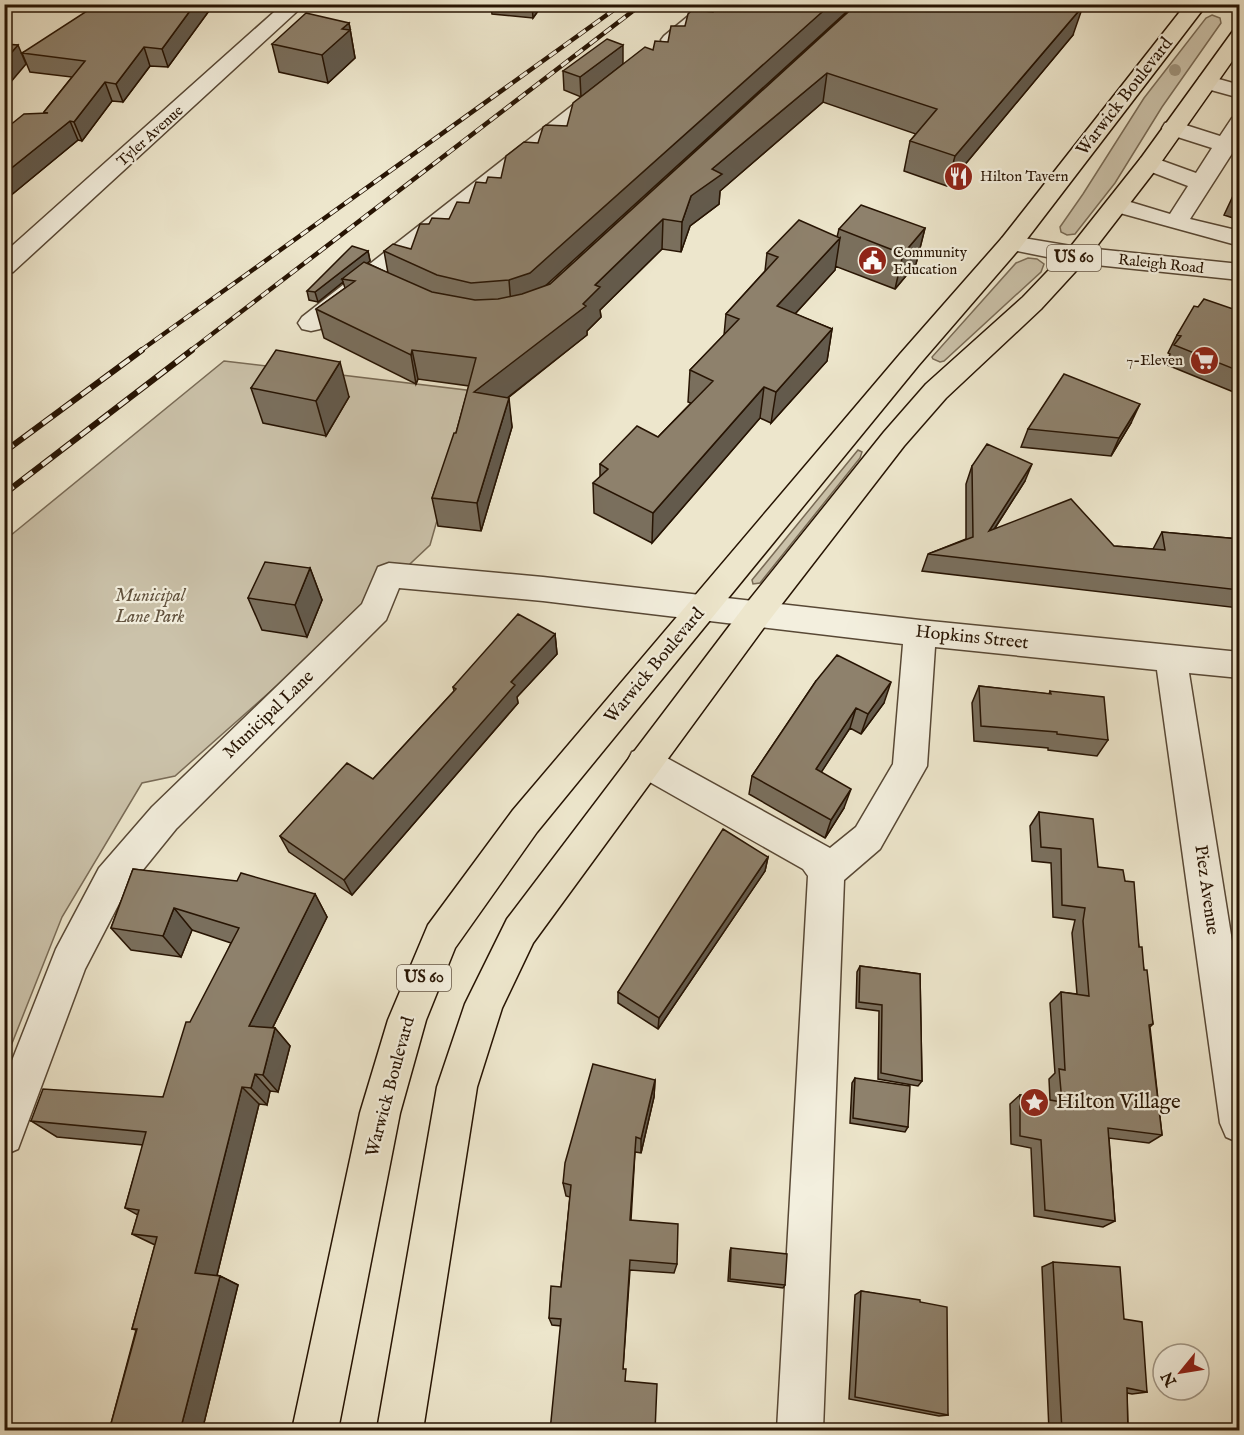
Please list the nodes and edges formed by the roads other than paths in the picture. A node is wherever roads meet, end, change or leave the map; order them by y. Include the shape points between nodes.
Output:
1 (295, 4) edge
2 (716, 4) edge
3 (1197, 4) edge
4 (1239, 35) edge
5 (1234, 55) edge
6 (650, 56) edge
7 (621, 78) edge
8 (1208, 82) junction
9 (1239, 92) edge
10 (1239, 123) edge
11 (1173, 128) junction
12 (1224, 145) junction
13 (1149, 163) junction
14 (1201, 183) junction
15 (1117, 205) junction
16 (1176, 223) junction
17 (1239, 239) edge
18 (1011, 243) junction
19 (1077, 255) junction
20 (4, 267) edge
21 (1239, 272) edge
22 (311, 323) dead end
23 (704, 608) junction
24 (757, 613) junction
25 (920, 633) junction
26 (1171, 657) junction
27 (1239, 665) edge
28 (644, 762) junction
29 (826, 873) junction
30 (1239, 1123) edge
31 (4, 1135) edge
32 (315, 1431) edge
33 (400, 1431) edge
34 (801, 1431) edge

1 - 20 street, Tyler Avenue
2 - 6 street
3 - 18 main road, Warwick Boulevard / US 60
4 - 5 main road, US 60
5 - 8 main road, US 60
7 - 22 street via 377,283
8 - 9 street
8 - 11 main road, US 60
10 - 12 street
11 - 12 street
11 - 13 main road, US 60
12 - 14 street
13 - 14 street
13 - 15 main road, US 60
14 - 16 street
15 - 16 street
15 - 19 main road, US 60
16 - 17 street
18 - 19 street, Raleigh Road
18 - 23 main road, Warwick Boulevard / US 60
19 - 21 street, Raleigh Road
19 - 24 main road, US 60 via 911,419
23 - 24 street, Hopkins Street
23 - 31 street, Municipal Lane via 389,575 375,611 164,818 112,880 69,962
23 - 32 main road, Warwick Boulevard / US 60 via 525,821 441,937 407,1020 380,1113
24 - 25 street, Hopkins Street
24 - 28 main road, US 60
25 - 26 street, Hopkins Street
25 - 29 street via 910,766 868,838
26 - 27 street, Hopkins Street
26 - 30 street, Piez Avenue
28 - 29 street via 816,858
28 - 33 main road, US 60 via 520,931 484,1004 457,1087
29 - 34 street

